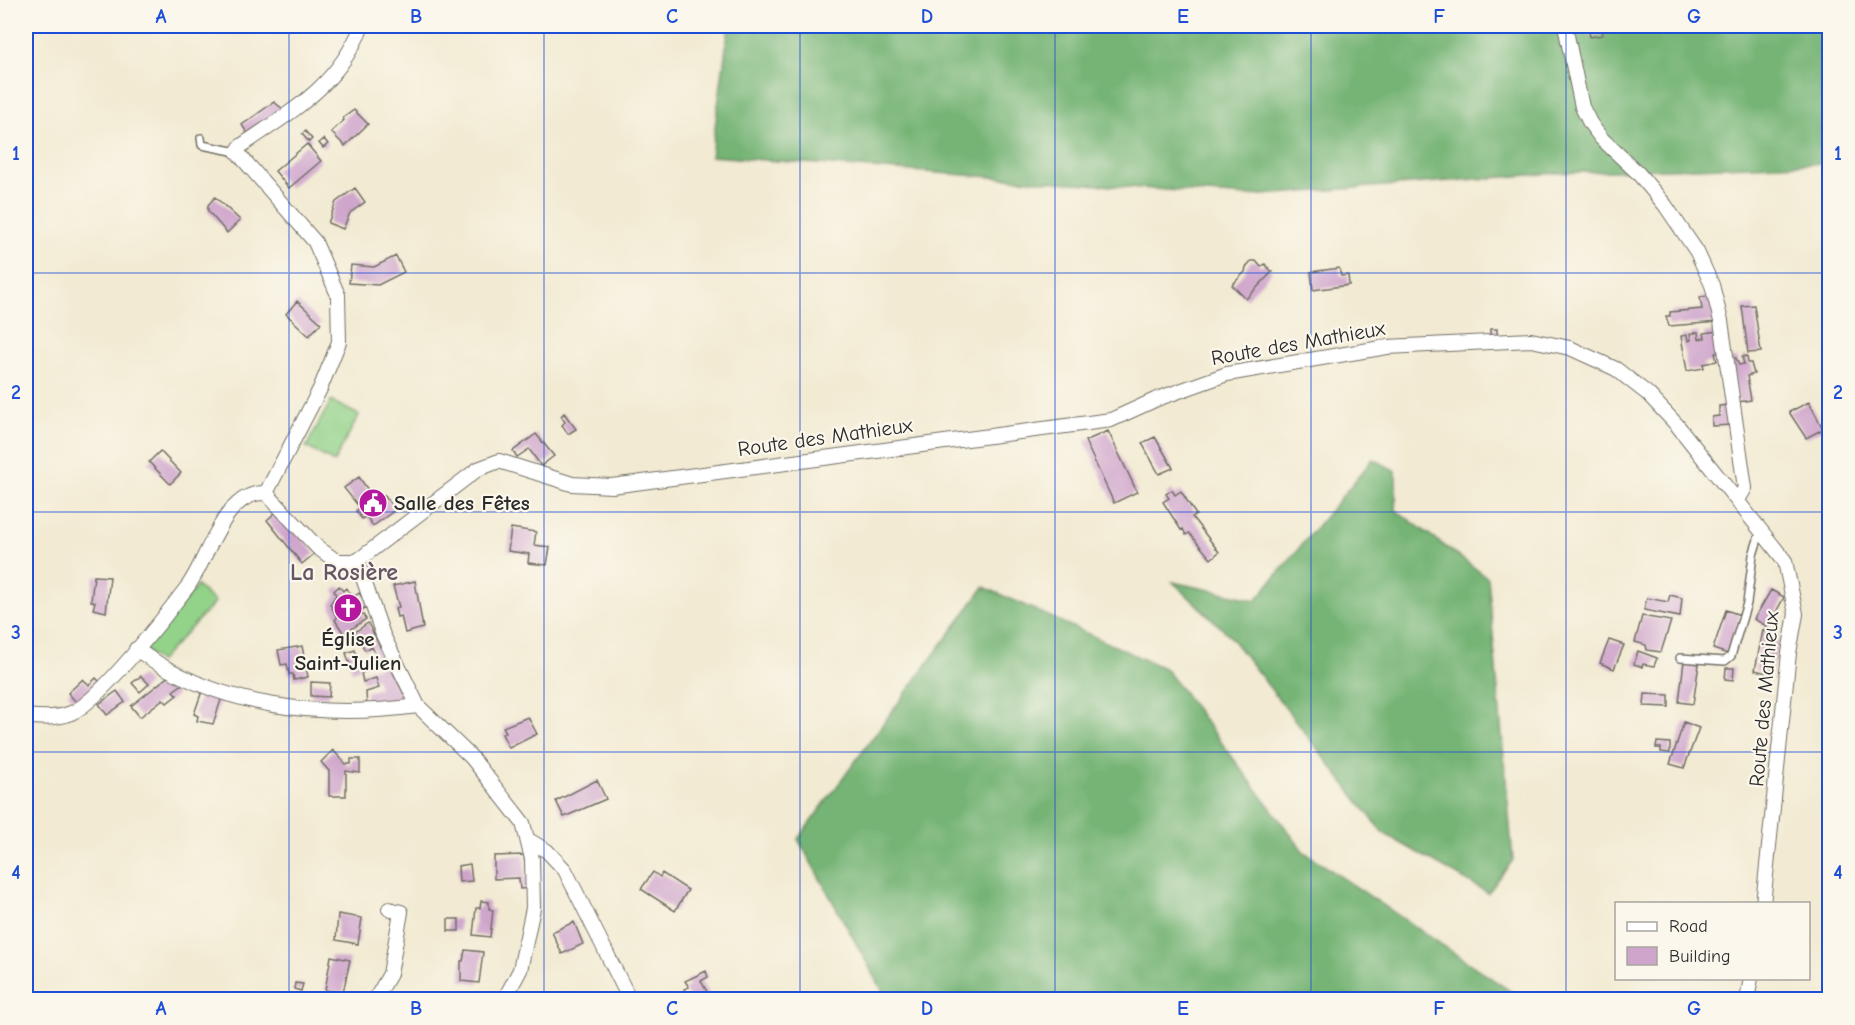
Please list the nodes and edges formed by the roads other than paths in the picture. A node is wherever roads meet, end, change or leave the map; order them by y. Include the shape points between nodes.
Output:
1 (362, 26) edge
2 (1565, 26) edge
3 (201, 138) dead end
4 (237, 152) junction
5 (266, 493) junction
6 (1737, 500) junction
7 (1761, 530) junction
8 (357, 561) junction
9 (136, 649) junction
10 (1680, 658) dead end
11 (418, 706) junction
12 (26, 716) edge
13 (527, 839) junction
14 (1763, 902) edge
15 (389, 909) dead end
16 (1751, 980) edge
17 (375, 999) edge
18 (504, 999) edge
19 (630, 999) edge
20 (1747, 999) edge

1 - 4 street via 343,63 326,84
2 - 6 street via 1582,107 1590,123 1665,205 1697,252 1712,285 1746,488
3 - 4 lane via 201,145
4 - 5 street via 315,242 338,296 339,342 320,389
5 - 8 street via 317,547 336,561
5 - 9 street via 256,492 242,500 222,523 189,584
6 - 7 street, Route des Mathieux
6 - 8 street, Route des Mathieux via 1677,425 1648,394 1616,369 1570,348 1531,340 1397,346 1227,374 1111,420 612,486 587,487 499,461 470,475
7 - 10 lane via 1753,555 1747,603 1731,656 1725,661
7 - 14 street, Route des Mathieux via 1785,561 1796,614
8 - 11 street via 383,635
9 - 11 street via 195,682 247,701 306,711
9 - 12 street via 90,701 74,712 47,718
11 - 13 street via 472,758 523,823
13 - 18 street via 532,859 533,909 520,970
13 - 19 street via 547,851 565,870
15 - 17 street via 401,912 390,975
16 - 20 street

